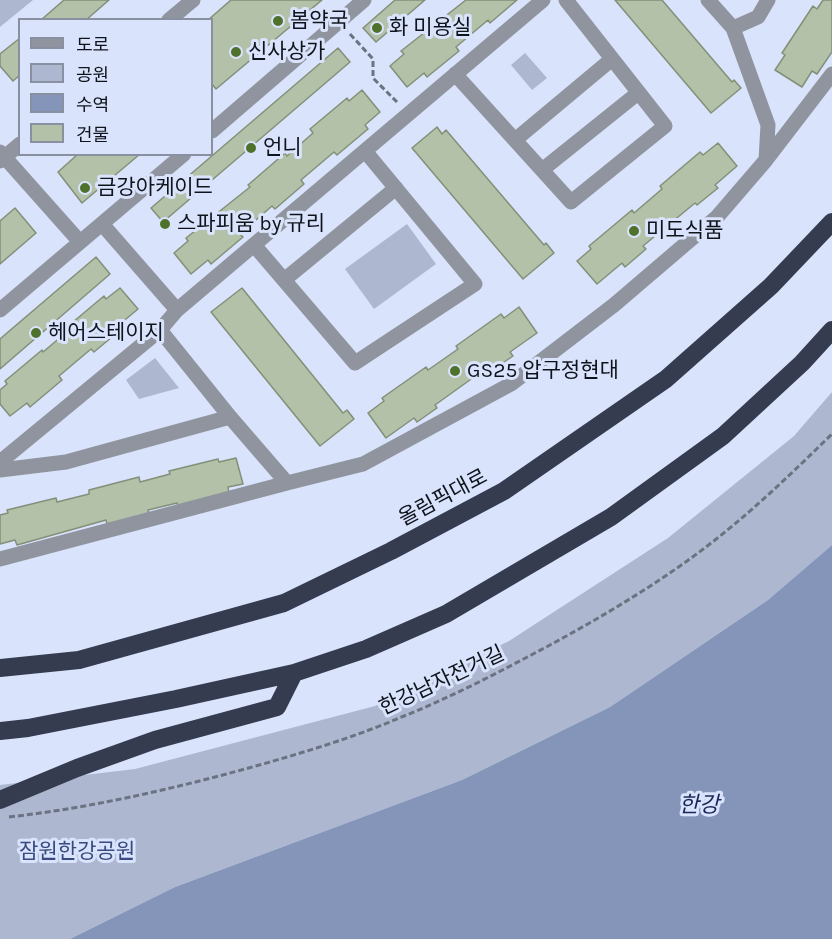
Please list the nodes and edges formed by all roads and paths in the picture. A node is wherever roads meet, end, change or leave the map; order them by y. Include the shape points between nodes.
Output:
1 (193, 0) edge
2 (364, 0) edge
3 (543, 0) edge
4 (566, 0) edge
5 (708, 0) edge
6 (768, 0) edge
7 (172, 18) edge
8 (345, 28) dead end
9 (733, 28) junction
10 (612, 59) junction
11 (455, 74) junction
12 (832, 74) edge
13 (638, 93) junction
14 (410, 113) junction
15 (213, 130) edge
16 (514, 140) junction
17 (18, 145) edge
18 (365, 151) junction
19 (182, 156) edge
20 (1, 157) edge
21 (766, 160) junction
22 (542, 170) junction
23 (396, 188) junction
24 (832, 222) edge
25 (102, 224) junction
26 (80, 242) junction
27 (254, 245) junction
28 (284, 280) junction
29 (0, 310) edge
30 (177, 310) junction
31 (160, 330) junction
32 (832, 330) edge
33 (832, 342) edge
34 (802, 363) junction
35 (230, 417) junction
36 (832, 434) edge
37 (0, 462) edge
38 (0, 470) edge
39 (287, 483) junction
40 (0, 559) edge
41 (0, 668) edge
42 (294, 673) junction
43 (0, 731) edge
44 (0, 800) edge
45 (0, 818) edge

1 - 7 street
2 - 15 street
3 - 11 street
4 - 10 street
5 - 9 street
6 - 9 street via 758,17
8 - 14 path via 373,59 373,78
9 - 21 street via 768,125
10 - 13 street
10 - 16 street
11 - 14 street
11 - 16 street
12 - 21 street
13 - 22 street
13 - 22 street via 665,126 571,202
14 - 18 street
16 - 22 street
17 - 20 street
18 - 23 street
18 - 27 street
19 - 25 street
20 - 26 street
21 - 39 street via 717,217 614,305 511,384 363,464
23 - 28 street
23 - 28 street via 475,284 355,363
24 - 41 highway, 올림픽대로 via 771,286 666,379 484,502 284,603 79,660
25 - 26 street
25 - 30 street
26 - 29 street
27 - 28 street
27 - 30 street
30 - 31 street
31 - 35 street
31 - 37 street
32 - 34 highway
33 - 34 highway
34 - 42 highway via 723,436 610,517 447,614 366,649
35 - 38 street via 66,462
35 - 39 street
36 - 45 path, 한강남자전거길 via 760,503 663,577 513,665 416,711 354,736 211,778 121,799
39 - 40 street
42 - 43 highway
42 - 44 highway via 277,707 155,740

